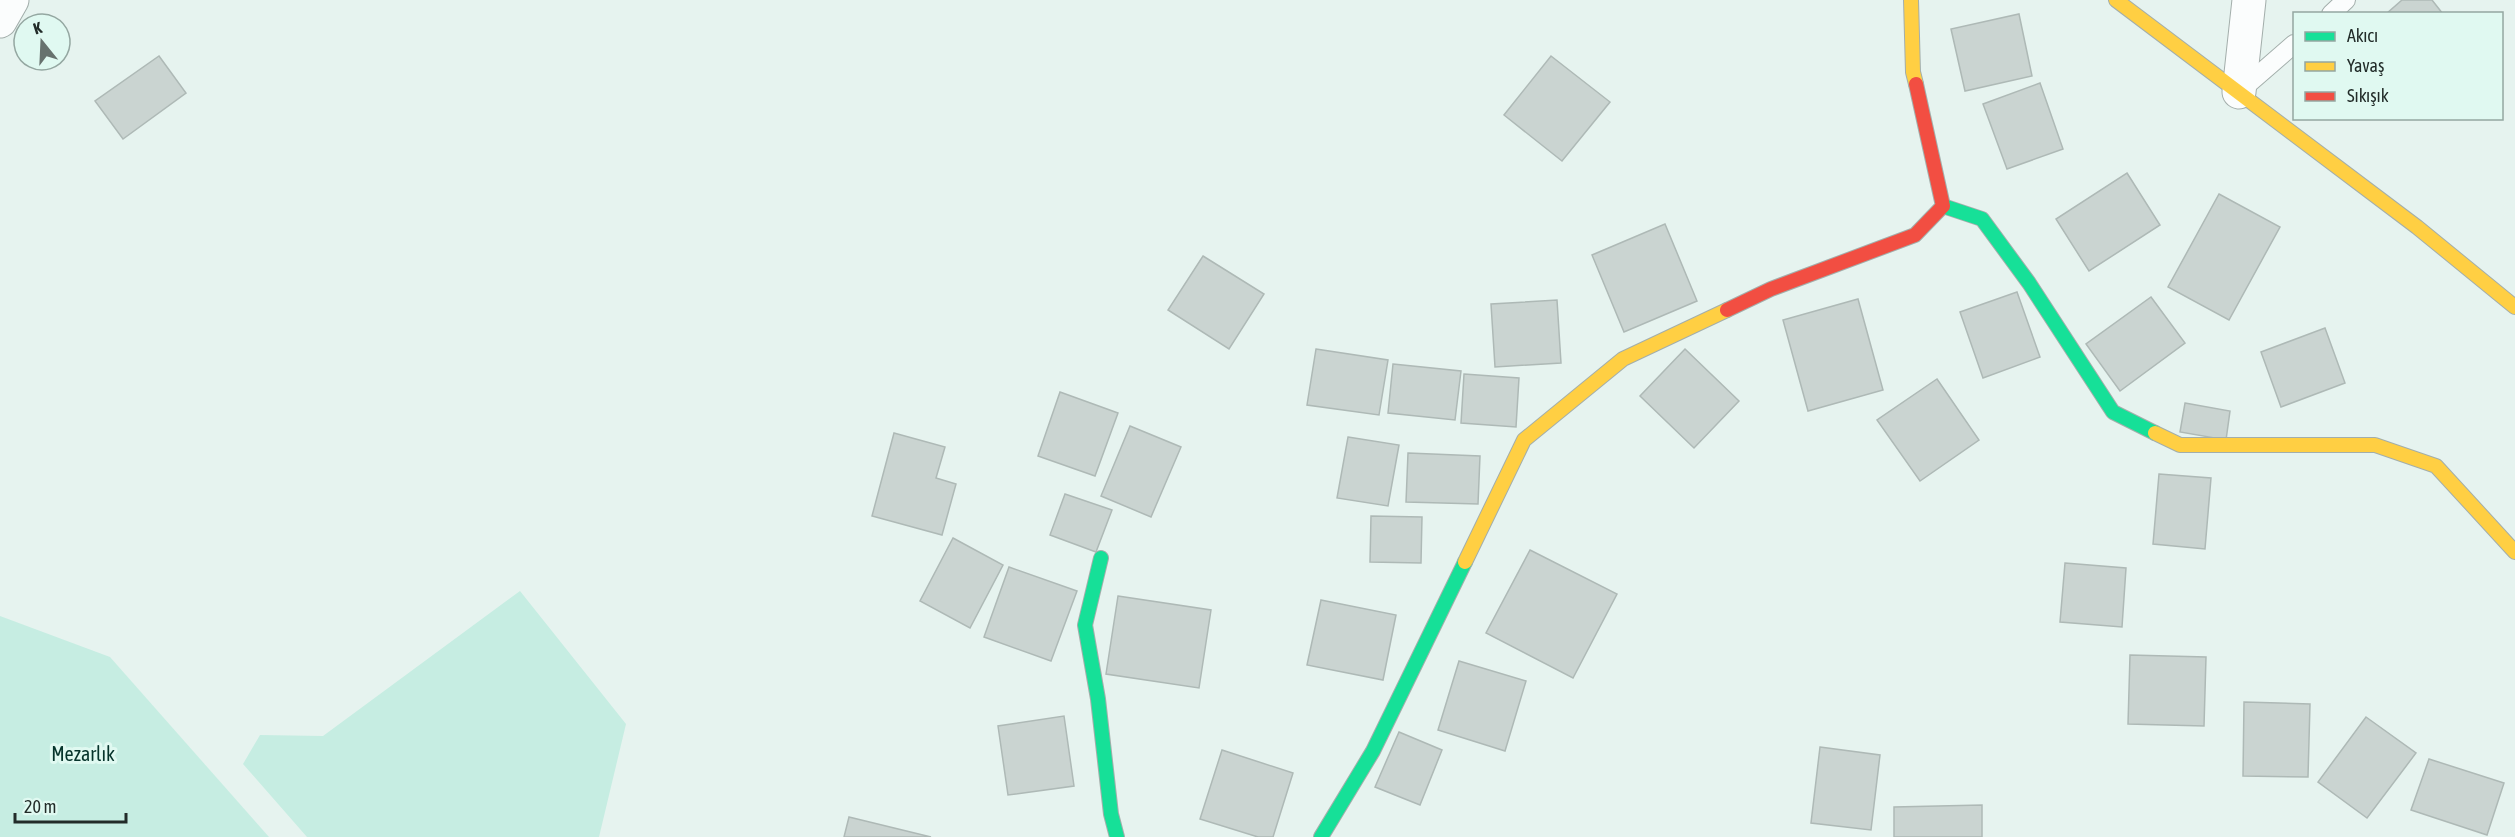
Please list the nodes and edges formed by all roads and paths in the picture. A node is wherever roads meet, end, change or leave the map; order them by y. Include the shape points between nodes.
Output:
1 (12, 0) edge
2 (1911, 0) edge
3 (2116, 0) edge
4 (2249, 0) edge
5 (2346, 0) edge
6 (2333, 12) edge
7 (0, 21) edge
8 (2293, 46) edge
9 (2239, 92) junction
10 (1943, 206) junction
11 (2515, 307) edge
12 (2515, 552) edge
13 (1101, 558) dead end
14 (1117, 837) edge
15 (1321, 837) edge

1 - 7 street
2 - 10 street via 1913,72
3 - 9 street
4 - 9 street
5 - 6 lane
8 - 9 lane
9 - 11 street
10 - 12 street via 1982,219 2113,412 2180,445 2375,445 2436,466
10 - 15 street via 1915,235 1771,289 1623,359 1524,440 1373,752
13 - 14 street via 1084,625

